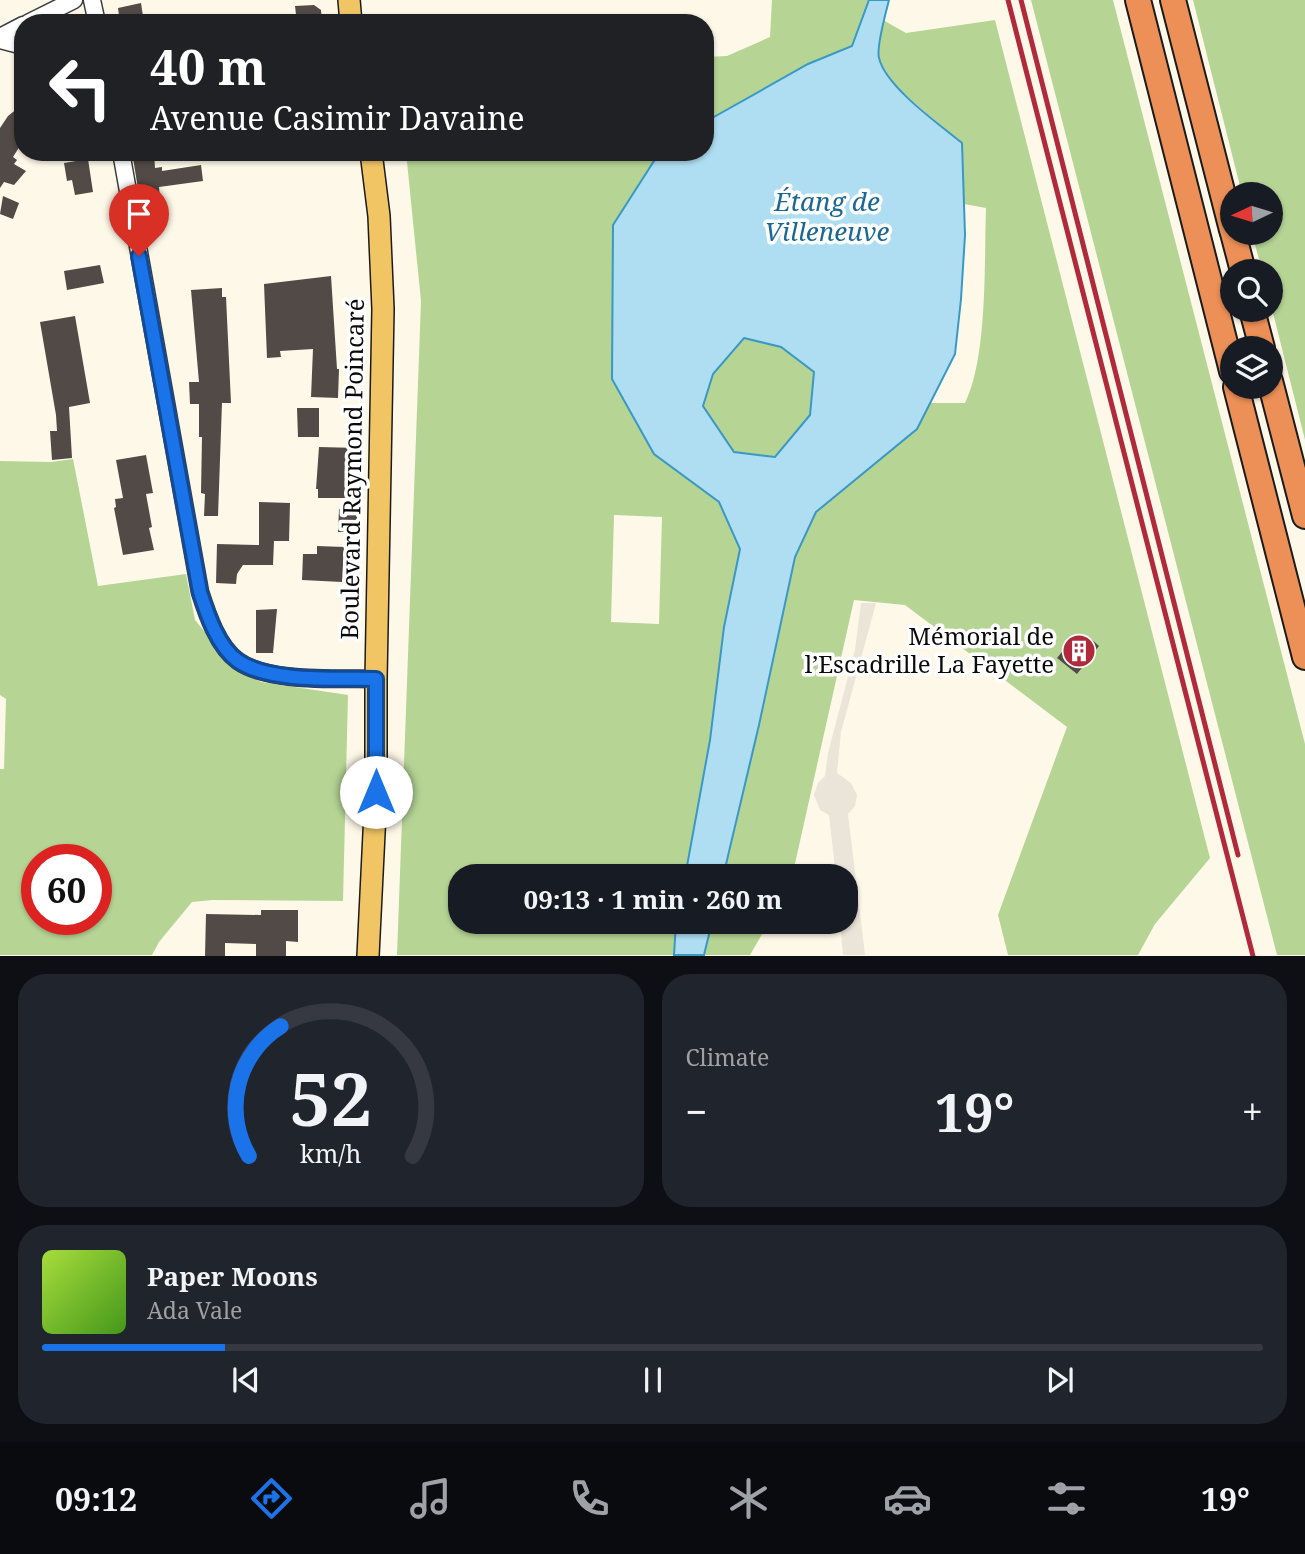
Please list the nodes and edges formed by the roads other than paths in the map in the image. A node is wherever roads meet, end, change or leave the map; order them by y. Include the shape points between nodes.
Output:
1 (74, 0) edge
2 (1138, 0) edge
3 (1173, 0) edge
4 (46, 14) edge
5 (123, 161) edge
6 (373, 161) edge
7 (1220, 184) edge
8 (1223, 336) edge
9 (1239, 399) edge
10 (1275, 399) edge
11 (1305, 516) edge
12 (1305, 657) edge
13 (376, 679) junction
14 (368, 956) edge

1 - 4 street
2 - 8 highway
3 - 7 highway
5 - 13 street via 200,592 213,631 237,661 272,676
6 - 13 main road, Boulevard Raymond Poincaré via 383,301
9 - 12 highway
10 - 11 highway
13 - 14 main road, Boulevard Raymond Poincaré

